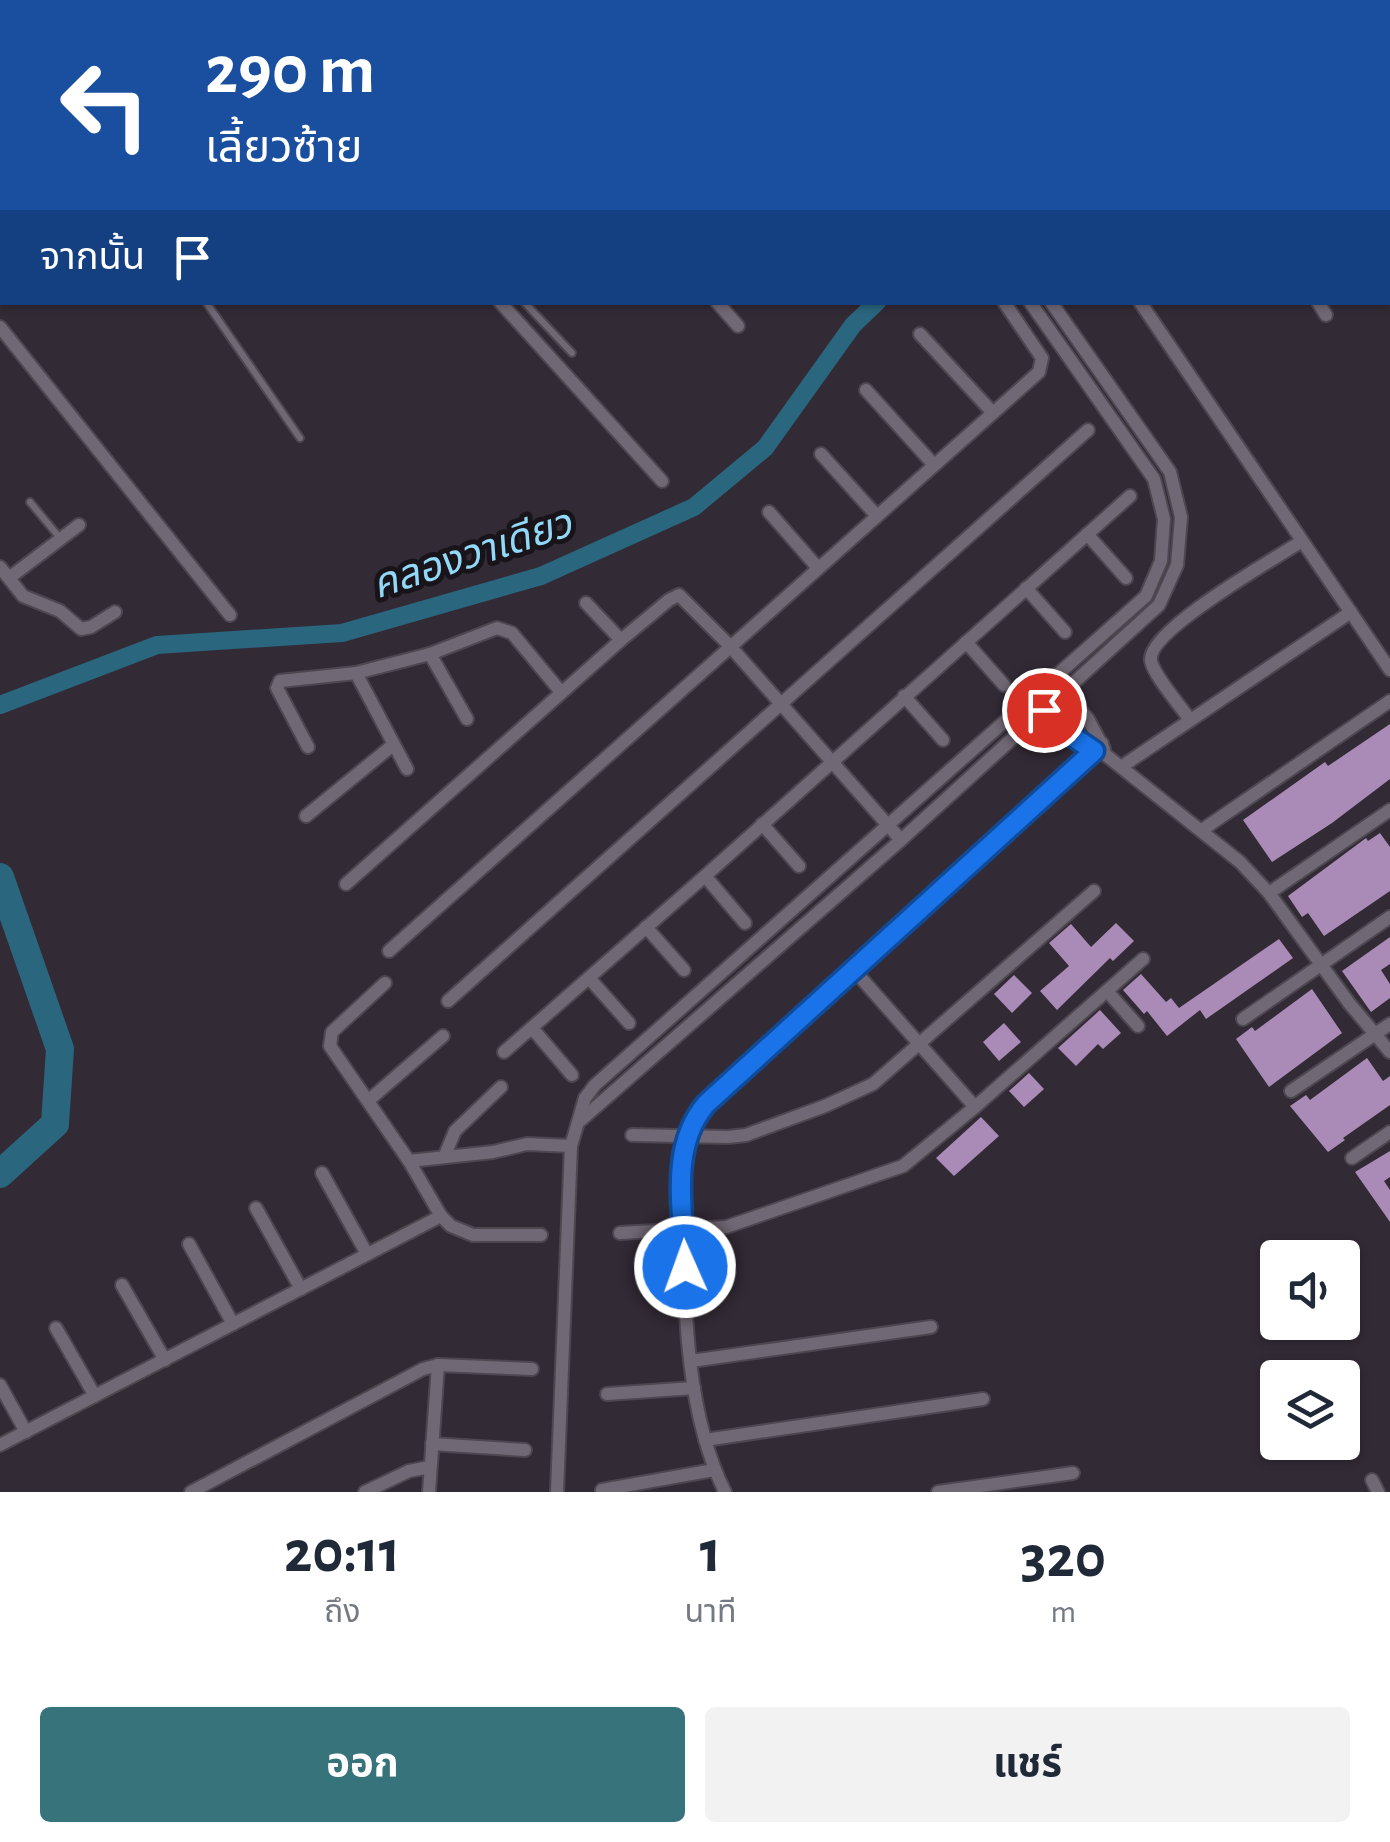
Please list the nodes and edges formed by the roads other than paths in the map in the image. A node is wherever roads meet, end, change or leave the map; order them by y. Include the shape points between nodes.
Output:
1 (208, 305) edge
2 (503, 305) edge
3 (527, 305) edge
4 (720, 305) edge
5 (1006, 305) edge
6 (1032, 305) edge
7 (1052, 305) edge
8 (1142, 305) edge
9 (738, 326) dead end
10 (0, 327) edge
11 (920, 334) dead end
12 (572, 353) dead end
13 (1097, 368) junction
14 (1084, 378) junction
15 (866, 390) dead end
16 (992, 413) junction
17 (1088, 430) dead end
18 (300, 438) dead end
19 (821, 454) dead end
20 (934, 465) junction
21 (662, 481) dead end
22 (1130, 496) dead end
23 (30, 502) dead end
24 (770, 512) dead end
25 (877, 516) junction
26 (79, 525) dead end
27 (1087, 534) junction
28 (60, 539) junction
29 (1302, 541) junction
30 (818, 568) junction
31 (4, 573) edge
32 (1126, 578) dead end
33 (1026, 588) junction
34 (586, 603) dead end
35 (114, 612) dead end
36 (1352, 612) junction
37 (230, 616) dead end
38 (1065, 632) dead end
39 (620, 640) junction
40 (966, 642) junction
41 (729, 645) junction
42 (430, 654) junction
43 (1390, 670) edge
44 (356, 673) junction
45 (1004, 686) dead end
46 (1044, 688) junction
47 (561, 692) junction
48 (904, 696) junction
49 (1055, 700) junction
50 (1390, 701) edge
51 (782, 705) junction
52 (466, 719) dead end
53 (1190, 720) junction
54 (943, 740) dead end
55 (308, 746) dead end
56 (393, 746) junction
57 (1101, 750) junction
58 (833, 761) junction
59 (1121, 768) junction
60 (407, 769) dead end
61 (1390, 810) edge
62 (306, 816) dead end
63 (762, 824) junction
64 (889, 825) junction
65 (1202, 830) junction
66 (901, 840) junction
67 (799, 866) dead end
68 (705, 876) junction
69 (346, 884) dead end
70 (1094, 890) dead end
71 (1270, 893) junction
72 (1390, 918) edge
73 (745, 923) dead end
74 (646, 927) junction
75 (389, 951) dead end
76 (1143, 959) dead end
77 (1321, 965) junction
78 (684, 970) dead end
79 (854, 970) junction
80 (589, 978) junction
81 (385, 982) dead end
82 (1107, 990) junction
83 (448, 1001) dead end
84 (1243, 1019) dead end
85 (629, 1024) dead end
86 (1390, 1024) edge
87 (1138, 1026) dead end
88 (532, 1028) junction
89 (1374, 1035) junction
90 (443, 1036) dead end
91 (920, 1046) junction
92 (504, 1052) dead end
93 (1390, 1052) edge
94 (572, 1074) dead end
95 (501, 1087) dead end
96 (1292, 1092) dead end
97 (369, 1100) junction
98 (975, 1108) junction
99 (581, 1120) junction
100 (1390, 1132) edge
101 (632, 1135) dead end
102 (685, 1137) junction
103 (572, 1146) junction
104 (444, 1155) junction
105 (1352, 1158) dead end
106 (409, 1161) junction
107 (322, 1173) dead end
108 (256, 1208) dead end
109 (441, 1216) junction
110 (684, 1232) junction
111 (620, 1233) dead end
112 (540, 1235) dead end
113 (189, 1244) dead end
114 (367, 1254) junction
115 (122, 1285) dead end
116 (301, 1290) junction
117 (233, 1324) junction
118 (931, 1327) dead end
119 (56, 1328) dead end
120 (165, 1360) junction
121 (691, 1361) junction
122 (438, 1365) junction
123 (532, 1369) dead end
124 (0, 1386) edge
125 (694, 1388) junction
126 (608, 1394) dead end
127 (95, 1396) junction
128 (984, 1400) dead end
129 (26, 1432) junction
130 (705, 1440) junction
131 (432, 1444) junction
132 (0, 1445) edge
133 (524, 1450) dead end
134 (430, 1467) junction
135 (714, 1470) junction
136 (1072, 1473) dead end
137 (602, 1490) edge
138 (192, 1492) edge
139 (365, 1492) edge
140 (428, 1492) edge
141 (556, 1492) edge
142 (725, 1492) edge
143 (938, 1492) edge

1 - 18 lane
2 - 21 street
3 - 12 lane
4 - 9 street
5 - 16 street via 1043,365
6 - 14 street
7 - 13 street
8 - 29 street
10 - 37 street
11 - 16 street
13 - 14 street
13 - 49 street via 1170,472 1181,517 1177,565 1159,606
14 - 46 street via 1154,479 1164,519 1161,561 1146,596
15 - 20 street
16 - 20 street
17 - 51 street
19 - 25 street
20 - 25 street
22 - 27 street
23 - 28 lane
24 - 30 street
25 - 30 street
26 - 28 street
27 - 32 street
27 - 33 street
28 - 31 street
29 - 36 street
29 - 53 street via 1172,627 1152,651 1152,665
30 - 41 street
31 - 35 street via 22,596 81,628
33 - 38 street
33 - 40 street
34 - 39 street
36 - 43 street
36 - 53 street
39 - 41 street via 680,596
39 - 47 street
40 - 45 street
40 - 48 street
41 - 51 street
41 - 75 street
42 - 44 street
42 - 47 street via 503,628
42 - 52 street
44 - 55 street via 277,683
44 - 56 street
46 - 49 street
46 - 64 street
47 - 69 street
48 - 54 street
48 - 58 street
49 - 57 street
49 - 57 street via 1072,736
49 - 66 street
50 - 65 street
51 - 58 street
51 - 83 street
53 - 59 street
56 - 60 street
56 - 62 street
57 - 59 street
57 - 79 street
58 - 63 street
58 - 64 street
59 - 65 street
61 - 71 street
63 - 67 street
63 - 68 street
64 - 66 street
64 - 99 street via 595,1085 584,1098
65 - 71 street
66 - 99 street
68 - 73 street
68 - 74 street
70 - 91 street
71 - 77 street
72 - 77 street
74 - 78 street
74 - 80 street
76 - 82 street
77 - 84 street
77 - 89 street
79 - 91 street
79 - 102 street via 706,1104
80 - 85 street
80 - 88 street
81 - 97 street via 330,1037
82 - 87 street
82 - 98 street
86 - 89 street
88 - 92 street
88 - 94 street
89 - 93 street
89 - 96 street
90 - 97 street
91 - 98 street
91 - 102 street via 873,1084 825,1106 746,1135
95 - 104 street via 455,1131
97 - 106 street
98 - 110 street via 903,1166 726,1227
99 - 103 street
100 - 105 street
101 - 102 street
102 - 110 street
103 - 104 street via 527,1144
103 - 141 street
104 - 106 street
106 - 109 street
107 - 114 street
108 - 116 street
109 - 112 street via 473,1235
109 - 114 street
110 - 111 street
110 - 121 street
113 - 117 street
114 - 116 street
115 - 120 street
116 - 117 street
117 - 120 street
118 - 121 street
119 - 127 street
120 - 127 street
121 - 125 street
122 - 123 street
122 - 131 street
122 - 138 street
124 - 129 street
125 - 126 street
125 - 130 street
127 - 129 street
128 - 130 street
129 - 132 street
130 - 135 street
131 - 133 street
131 - 134 street
134 - 139 street
134 - 140 street
135 - 137 street
135 - 142 street
136 - 143 street

